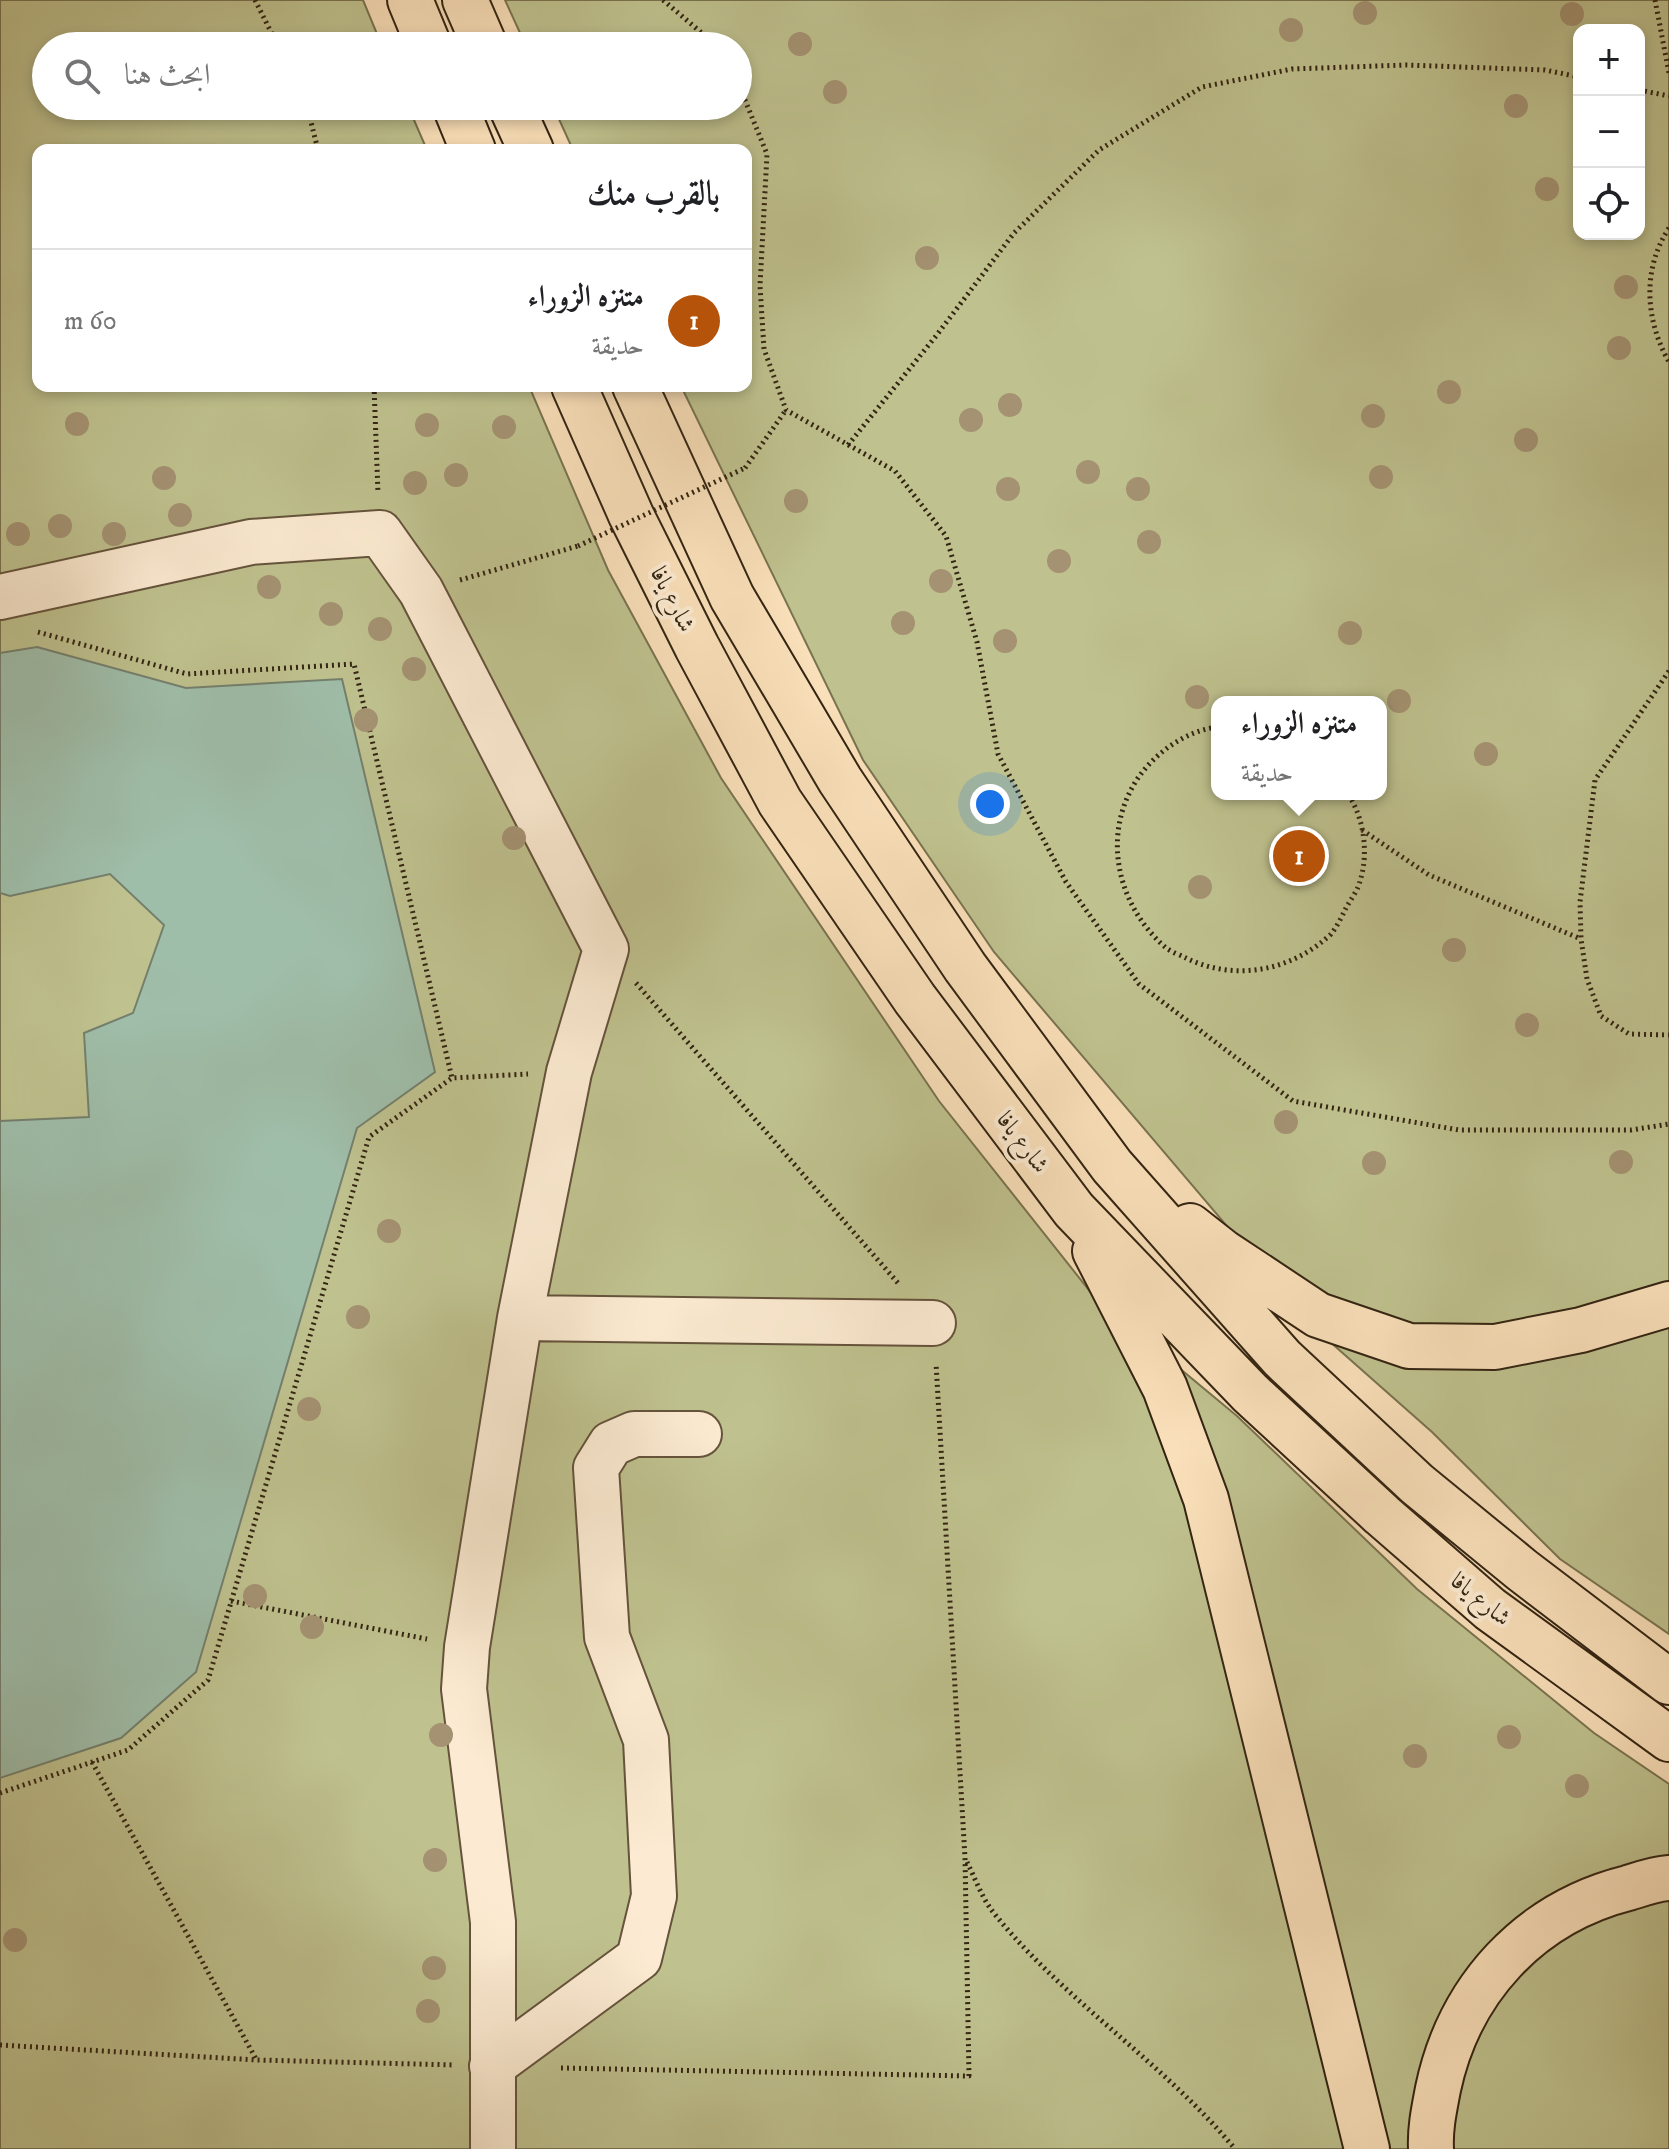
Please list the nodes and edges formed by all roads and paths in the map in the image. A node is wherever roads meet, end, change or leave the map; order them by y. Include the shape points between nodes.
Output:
1 (255, 0) edge
2 (410, 0) edge
3 (465, 0) edge
4 (663, 0) edge
5 (1655, 0) edge
6 (271, 32) edge
7 (423, 32) edge
8 (479, 32) edge
9 (701, 32) edge
10 (1669, 73) edge
11 (1573, 76) edge
12 (1645, 91) edge
13 (1669, 96) edge
14 (752, 117) edge
15 (310, 120) edge
16 (461, 120) edge
17 (517, 120) edge
18 (316, 144) edge
19 (471, 144) edge
20 (528, 144) edge
21 (1669, 228) edge
22 (1669, 362) edge
23 (374, 392) edge
24 (577, 392) edge
25 (638, 392) edge
26 (786, 410) junction
27 (848, 445) junction
28 (380, 533) junction
29 (421, 591) junction
30 (0, 597) edge
31 (25, 634) dead end
32 (1669, 671) edge
33 (1211, 728) edge
34 (1352, 800) edge
35 (1361, 830) junction
36 (1581, 939) junction
37 (606, 949) junction
38 (1669, 1035) edge
39 (569, 1072) junction
40 (452, 1078) junction
41 (1669, 1124) edge
42 (1112, 1166) junction
43 (1074, 1210) junction
44 (1669, 1304) edge
45 (520, 1318) junction
46 (933, 1323) junction
47 (699, 1434) dead end
48 (231, 1601) junction
49 (467, 1647) junction
50 (1669, 1682) edge
51 (1669, 1739) edge
52 (92, 1762) junction
53 (0, 1793) edge
54 (965, 1858) junction
55 (1669, 1878) edge
56 (257, 2060) dead end
57 (492, 2066) junction
58 (969, 2076) dead end
59 (493, 2149) edge
60 (1235, 2149) edge
61 (1367, 2149) edge
62 (1431, 2149) edge

1 - 6 path
2 - 7 highway
3 - 8 highway
4 - 9 path
5 - 10 path
11 - 27 path via 1406,65 1292,69 1202,87 1099,150 1014,233
12 - 13 path
14 - 26 path via 767,154 760,286 764,349
15 - 18 path
16 - 19 highway
17 - 20 highway
21 - 22 path via 1657,246 1648,293 1658,342
23 - 28 path
24 - 43 highway, شارع يافا via 631,515 780,802 915,999
25 - 42 highway, شارع يافا via 732,597 840,780 965,967
26 - 27 path
26 - 29 path, bridge via 745,468 578,546
27 - 41 path via 895,471 946,536 977,642 998,754 1066,882 1139,984 1293,1101 1459,1130 1631,1130
28 - 29 lane
28 - 30 lane via 251,542
29 - 37 lane
31 - 40 path via 38,632 187,674 354,664
32 - 36 path via 1595,780 1580,902
33 - 35 path via 1180,739 1146,766 1118,829 1117,862 1130,904 1166,948 1205,967 1253,972 1299,958 1333,932 1360,883 1365,855
34 - 35 path
35 - 36 path via 1429,875
36 - 38 path via 1587,979 1601,1016 1629,1034
37 - 39 lane
37 - 46 path
39 - 40 path
39 - 45 lane
40 - 48 path via 369,1137
42 - 44 highway via 1223,1252 1318,1315 1409,1346 1495,1347 1581,1330
42 - 50 highway, شارع يافا via 1282,1358 1417,1484
43 - 51 highway, شارع يافا via 1250,1393 1382,1515 1490,1609
43 - 61 highway via 1165,1388 1206,1499
45 - 46 lane
45 - 49 lane
46 - 54 path
47 - 57 lane via 634,1434 611,1444 596,1468 607,1637 646,1740 654,1896 639,1958
48 - 49 path
48 - 52 path via 208,1680 128,1750
49 - 57 lane via 464,1689 493,1922
52 - 53 path
52 - 56 path
54 - 58 path
54 - 60 path via 991,1909 1032,1954 1087,2010 1169,2077
55 - 62 highway via 1604,1894 1547,1921 1499,1963 1456,2031 1439,2084
57 - 59 lane

